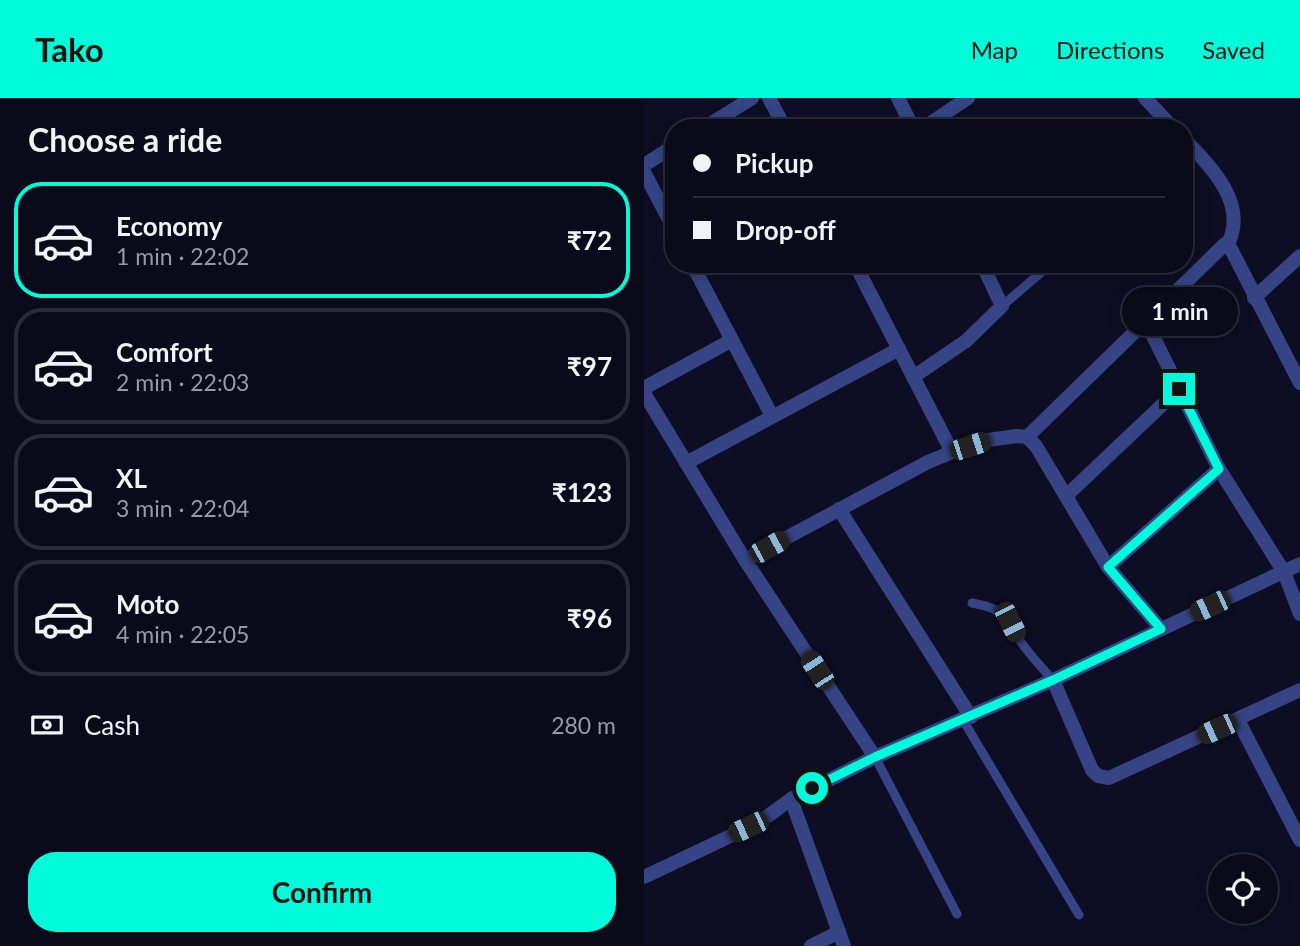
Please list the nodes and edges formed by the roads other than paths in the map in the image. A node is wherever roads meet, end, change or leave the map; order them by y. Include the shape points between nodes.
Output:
1 (752, 98) edge
2 (769, 98) edge
3 (898, 98) edge
4 (968, 98) edge
5 (1145, 98) edge
6 (718, 119) edge
7 (780, 119) edge
8 (908, 119) edge
9 (936, 119) edge
10 (1165, 119) edge
11 (1193, 149) edge
12 (665, 152) edge
13 (644, 165) edge
14 (644, 172) edge
15 (665, 212) edge
16 (1228, 244) junction
17 (1300, 256) edge
18 (697, 273) edge
19 (860, 273) edge
20 (986, 273) edge
21 (1040, 273) edge
22 (1254, 298) junction
23 (1002, 306) junction
24 (1144, 320) junction
25 (732, 340) junction
26 (899, 349) junction
27 (913, 377) junction
28 (1300, 383) edge
29 (644, 388) edge
30 (1179, 389) junction
31 (644, 393) edge
32 (772, 416) junction
33 (1027, 437) junction
34 (952, 452) junction
35 (686, 463) junction
36 (1219, 469) junction
37 (1066, 496) junction
38 (839, 509) junction
39 (746, 560) junction
40 (1300, 564) edge
41 (1108, 567) junction
42 (1284, 572) junction
43 (972, 603) dead end
44 (1300, 614) edge
45 (1161, 629) junction
46 (1053, 680) junction
47 (1300, 690) edge
48 (967, 719) junction
49 (1238, 720) junction
50 (875, 757) junction
51 (791, 799) junction
52 (1300, 840) edge
53 (644, 877) edge
54 (957, 914) dead end
55 (1079, 915) dead end
56 (842, 939) edge
57 (811, 946) edge

1 - 6 street
2 - 7 street
3 - 8 street
4 - 9 street
5 - 10 street
11 - 16 street via 1224,183 1234,231
12 - 13 street
14 - 15 street
16 - 22 street
16 - 24 street
17 - 22 street
18 - 25 street
19 - 26 street
20 - 23 street
21 - 23 lane
22 - 28 street
23 - 27 street via 966,341
24 - 30 street
24 - 33 street
25 - 29 street
25 - 32 street
26 - 27 street
26 - 32 street
27 - 34 street
30 - 36 street
30 - 37 street
31 - 35 street
32 - 35 street
33 - 34 street via 988,440
33 - 37 street
34 - 38 street
35 - 39 street
36 - 41 street
36 - 42 street
37 - 41 street
38 - 39 street
38 - 48 street
39 - 50 street
40 - 42 street
41 - 45 street
42 - 44 street
42 - 45 street
43 - 46 lane via 1001,613
45 - 46 street
46 - 48 street
46 - 49 street via 1092,770 1103,778
47 - 49 street
48 - 50 street
48 - 55 lane
49 - 52 street
50 - 51 street
50 - 54 lane
51 - 53 street via 760,822
51 - 56 street
56 - 57 street

